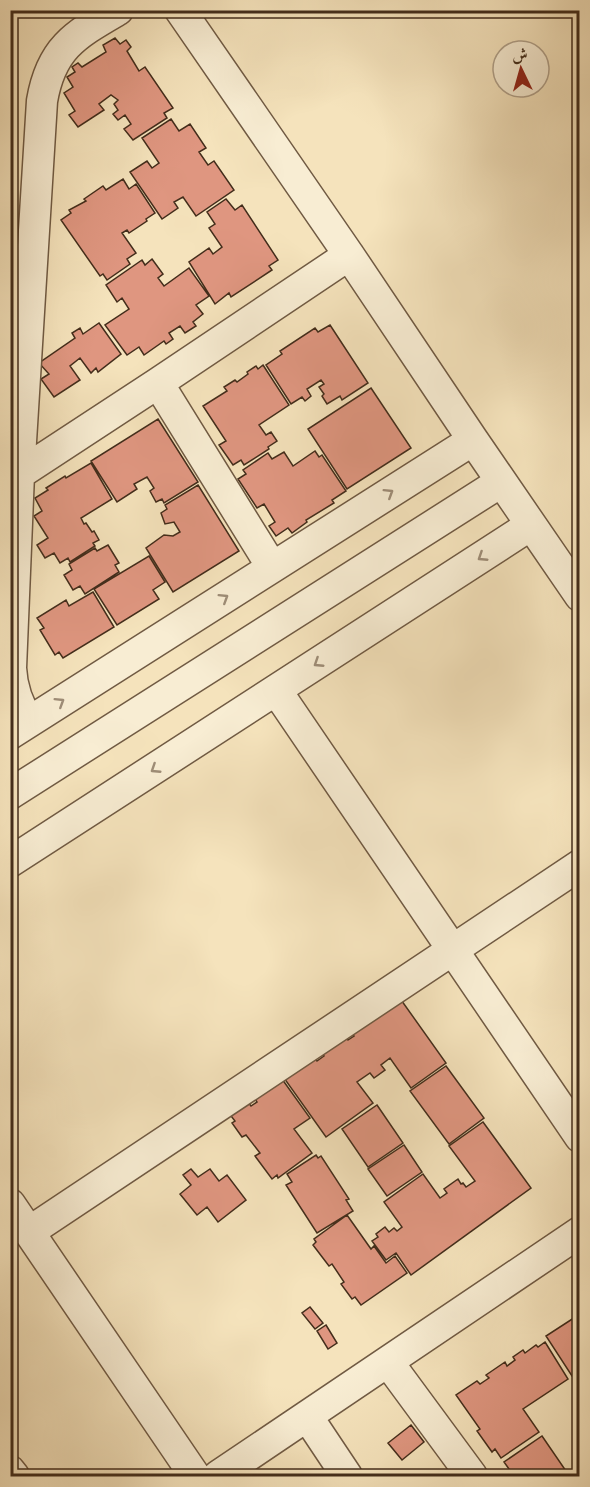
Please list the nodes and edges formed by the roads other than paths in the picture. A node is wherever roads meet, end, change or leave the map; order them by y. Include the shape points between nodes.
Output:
1 (118, 10) edge
2 (180, 10) edge
3 (35, 221) junction
4 (10, 237) edge
5 (349, 255) junction
6 (158, 383) junction
7 (473, 440) junction
8 (15, 477) edge
9 (501, 482) junction
10 (531, 525) junction
11 (272, 567) junction
12 (579, 596) edge
13 (276, 690) junction
14 (20, 728) edge
15 (10, 794) edge
16 (10, 862) edge
17 (579, 865) edge
18 (452, 949) junction
19 (579, 1137) edge
20 (10, 1204) edge
21 (29, 1232) junction
22 (579, 1232) edge
23 (388, 1362) junction
24 (307, 1416) junction
25 (10, 1471) edge
26 (14, 1476) edge
27 (195, 1476) edge
28 (218, 1476) edge
29 (347, 1476) edge
30 (472, 1476) edge

1 - 3 street via 70,41 51,69 42,101
2 - 5 street
3 - 4 street
3 - 8 street
5 - 6 street
5 - 7 street
6 - 8 street
6 - 11 street
7 - 9 street
11 -> 7 street
8 - 14 street via 10,668
9 - 10 street
9 - 15 street
10 - 12 street
10 -> 13 street
14 -> 11 street
13 -> 16 street
13 - 18 street
17 - 18 street
18 - 19 street
18 - 21 street
20 - 21 street
21 - 27 street
22 - 23 street
23 - 24 street
23 - 30 street
24 - 28 street
24 - 29 street
25 - 26 street

